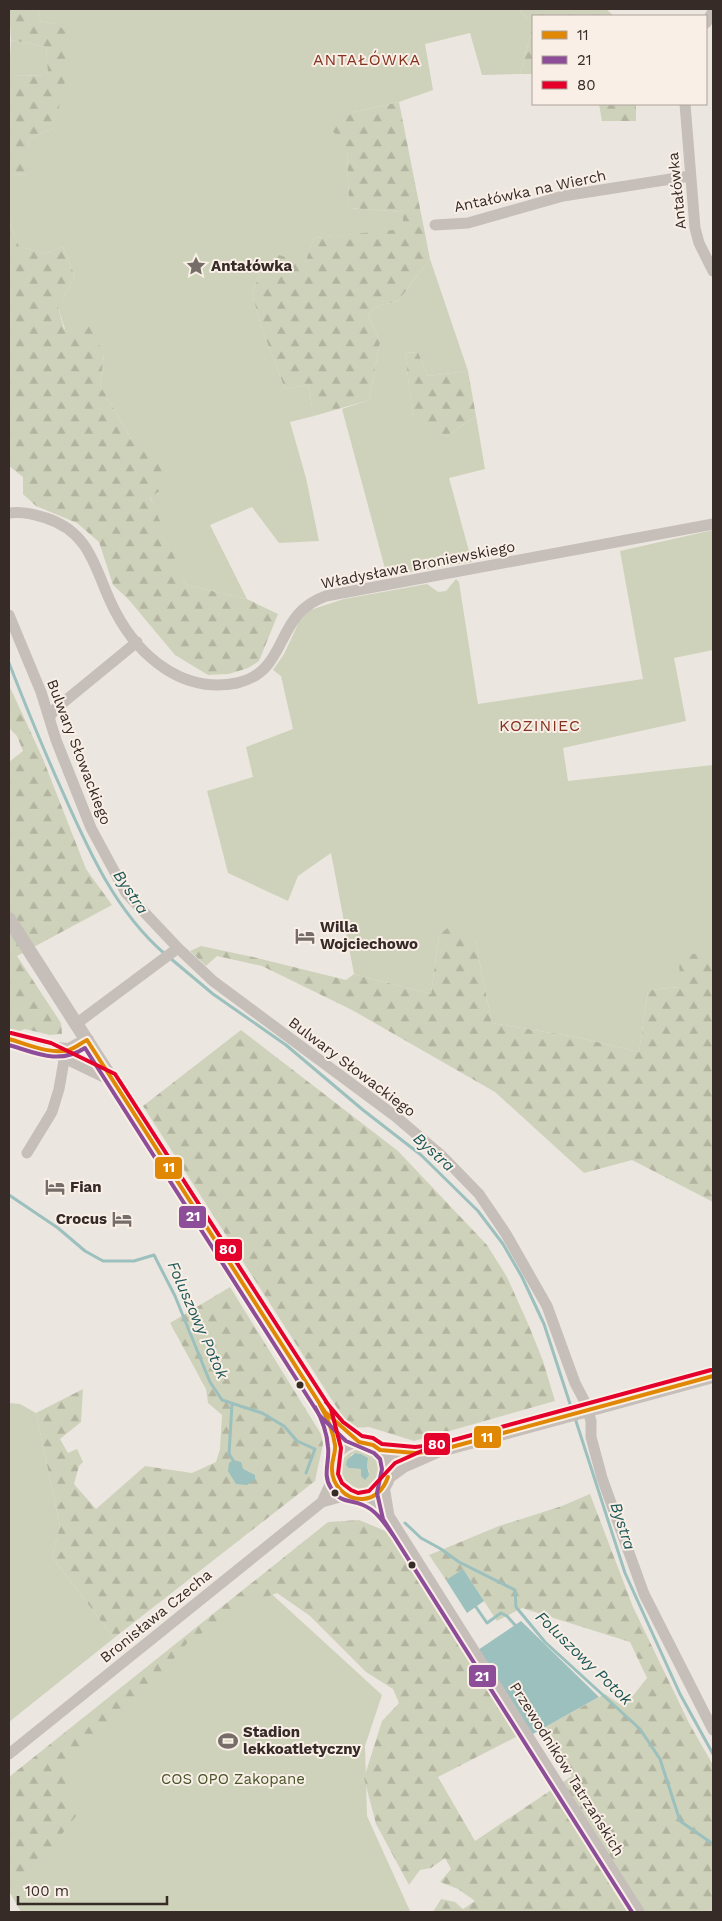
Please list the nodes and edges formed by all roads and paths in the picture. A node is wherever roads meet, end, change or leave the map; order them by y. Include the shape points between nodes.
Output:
1 (713, 10) edge
2 (707, 21) edge
3 (685, 105) edge
4 (690, 176) junction
5 (435, 226) dead end
6 (713, 272) edge
7 (9, 513) edge
8 (713, 524) edge
9 (9, 615) edge
10 (137, 642) junction
11 (49, 718) junction
12 (9, 919) edge
13 (176, 949) junction
14 (76, 1024) junction
15 (9, 1039) edge
16 (87, 1040) junction
17 (49, 1049) junction
18 (65, 1056) junction
19 (110, 1078) junction
20 (27, 1153) dead end
21 (713, 1376) edge
22 (585, 1411) junction
23 (324, 1412) junction
24 (359, 1442) junction
25 (380, 1450) junction
26 (437, 1451) junction
27 (335, 1456) junction
28 (333, 1478) junction
29 (386, 1481) junction
30 (347, 1495) junction
31 (364, 1498) junction
32 (322, 1502) junction
33 (389, 1516) junction
34 (713, 1730) edge
35 (9, 1754) edge
36 (639, 1912) edge

1 - 2 street
3 - 4 street, Antałówka
4 - 5 street, Antałówka na Wierch via 563,196 468,223
4 - 6 street, Antałówka via 695,228
7 - 10 street, Władysława Broniewskiego via 26,513 54,520 85,544 115,611
8 - 10 street, Władysława Broniewskiego via 326,596 298,612 264,670 238,682 212,685 181,678 157,663
9 - 11 street, Bulwary Słowackiego
10 - 11 street via 54,710
11 - 13 street, Bulwary Słowackiego via 91,828 126,893
12 - 14 street
13 - 14 street
13 - 22 street, Bulwary Słowackiego via 239,1001 394,1116 469,1183 499,1222 533,1280 584,1398
14 - 16 street
15 - 17 street
16 - 17 street via 69,1050
16 - 19 street
17 - 18 street
18 - 19 street
18 - 20 street via 52,1112
19 - 23 street
21 - 22 street
22 - 26 street
22 - 34 street, Bulwary Słowackiego via 591,1421 591,1437 602,1478 644,1594
23 - 24 street
23 - 27 street via 334,1441
24 - 25 street
24 - 27 street via 346,1445
25 - 26 street
25 - 29 street via 388,1462
26 - 29 street via 403,1466
27 - 28 street
28 - 30 street
28 - 32 street, Bronisława Czecha
29 - 31 street via 376,1494
29 - 33 street
30 - 31 street
30 - 32 street, Bronisława Czecha
31 - 33 street
32 - 35 street, Bronisława Czecha
33 - 36 street, Przewodników Tatrzańskich

